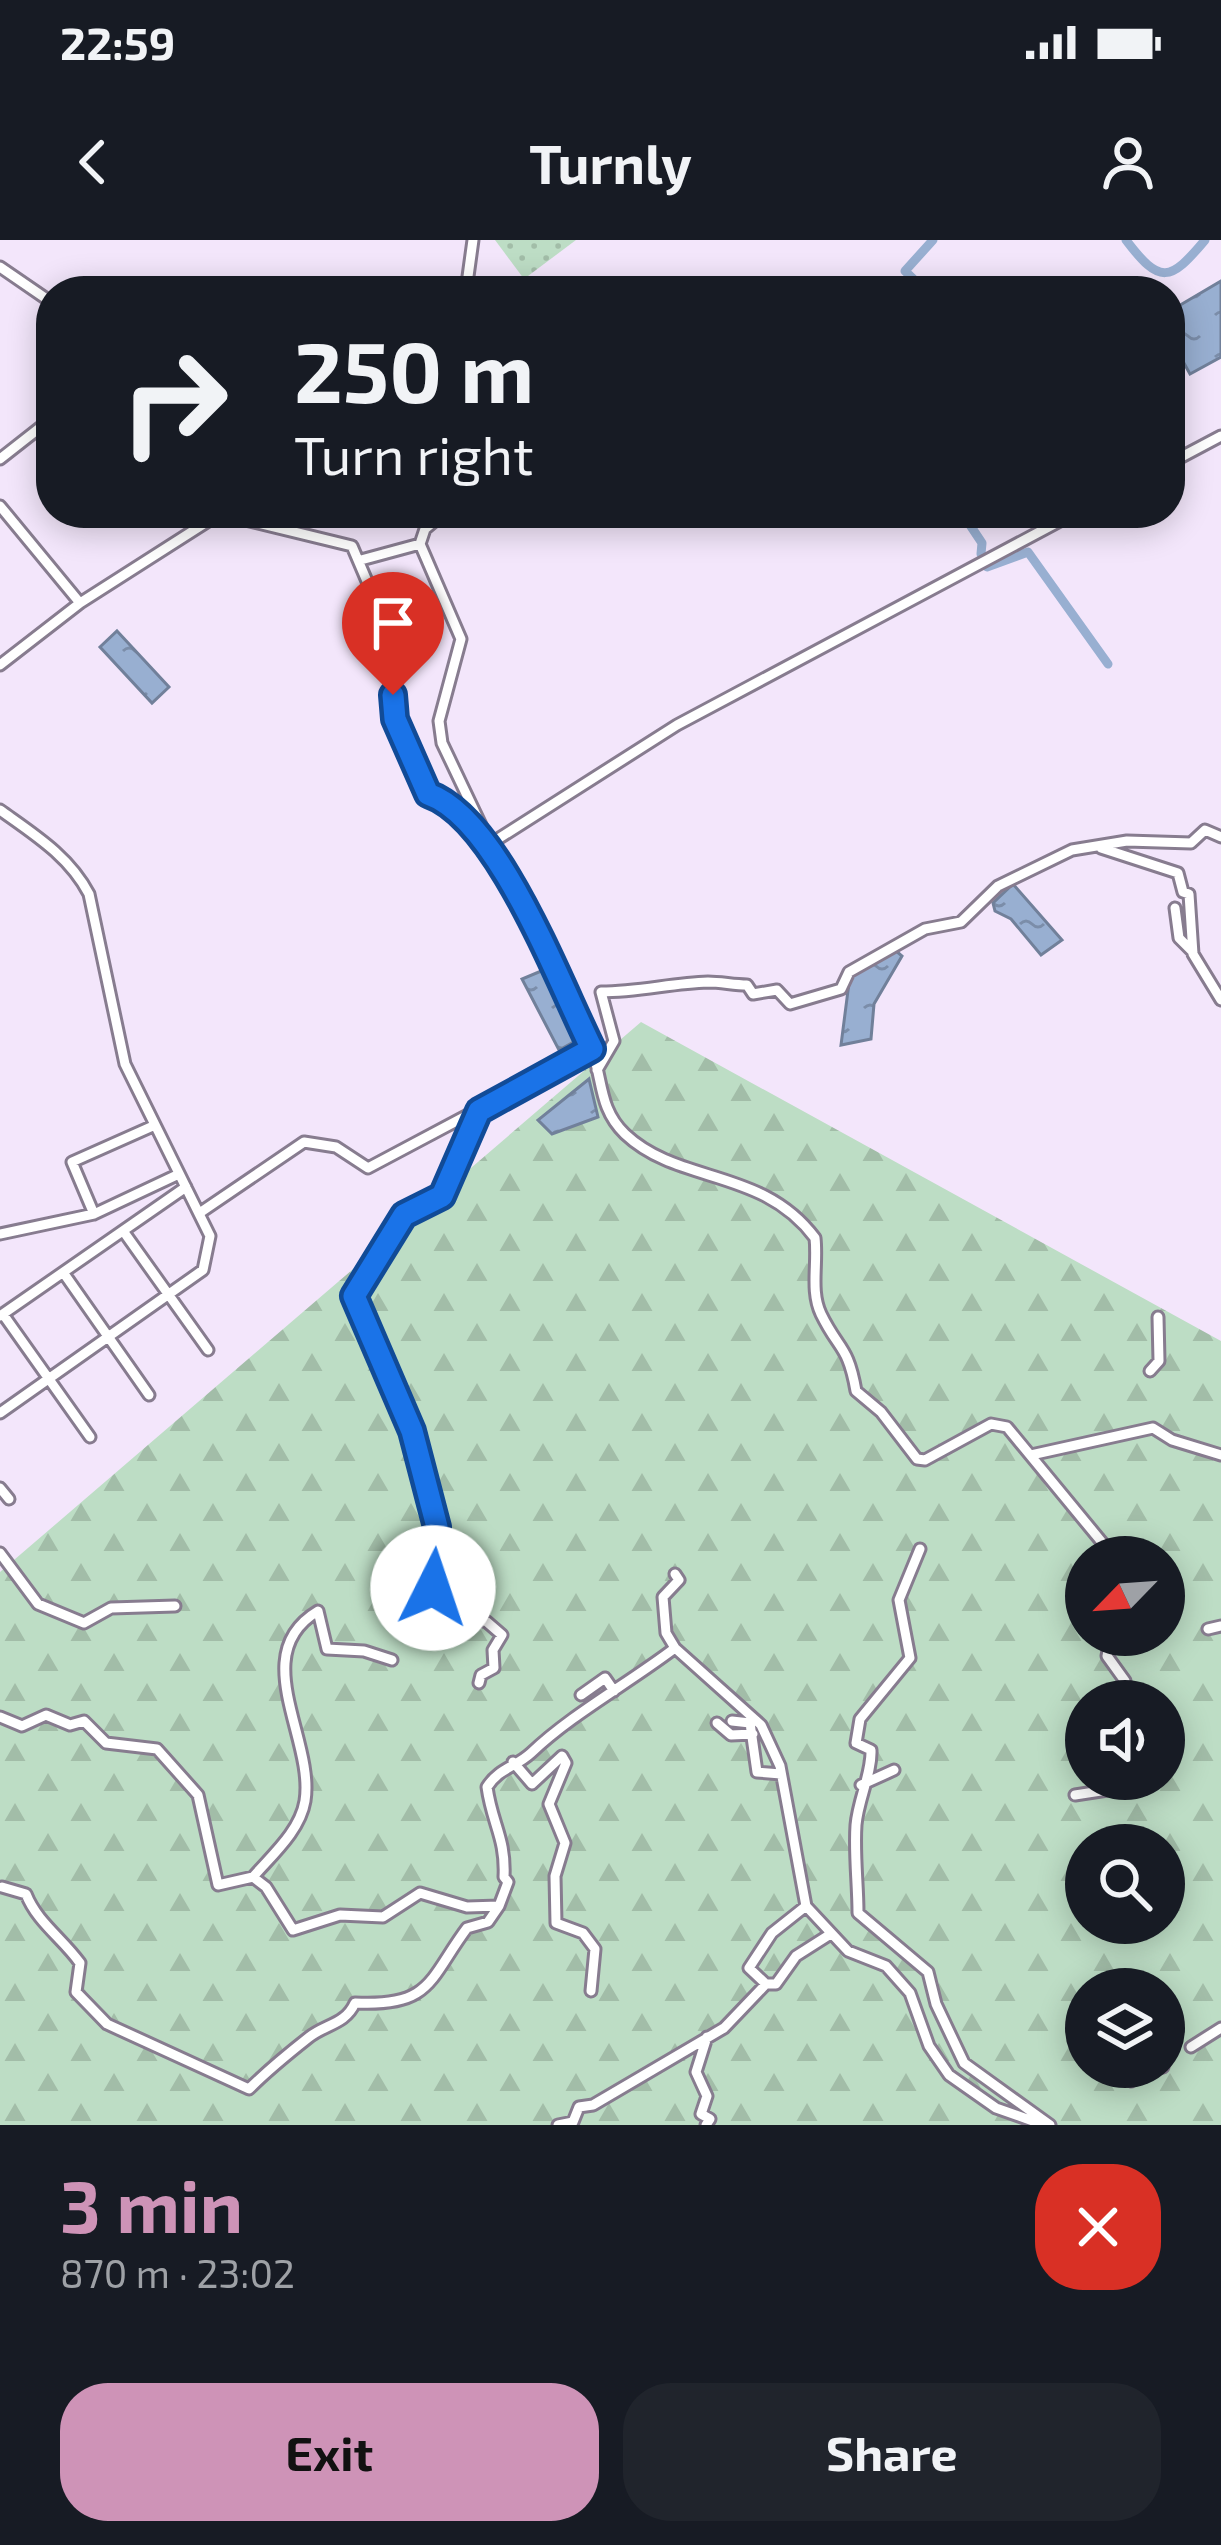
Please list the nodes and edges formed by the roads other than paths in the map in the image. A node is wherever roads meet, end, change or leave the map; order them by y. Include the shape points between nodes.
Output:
1 (473, 240) edge
2 (0, 267) edge
3 (468, 276) edge
4 (36, 292) edge
5 (36, 431) edge
6 (1221, 436) edge
7 (1185, 455) edge
8 (0, 459) edge
9 (0, 506) edge
10 (197, 528) edge
11 (293, 528) edge
12 (426, 528) edge
13 (1047, 528) edge
14 (419, 544) junction
15 (362, 560) junction
16 (80, 603) junction
17 (0, 665) edge
18 (0, 810) edge
19 (1221, 837) edge
20 (490, 844) junction
21 (1089, 846) junction
22 (1174, 908) dead end
23 (1192, 952) junction
24 (1221, 1000) edge
25 (592, 1049) junction
26 (597, 1070) junction
27 (479, 1111) junction
28 (153, 1126) junction
29 (179, 1174) junction
30 (186, 1187) junction
31 (201, 1212) junction
32 (94, 1214) junction
33 (0, 1234) edge
34 (126, 1235) dead end
35 (65, 1275) dead end
36 (168, 1294) junction
37 (3, 1316) edge
38 (1158, 1317) dead end
39 (107, 1337) junction
40 (208, 1350) dead end
41 (1150, 1371) dead end
42 (48, 1379) junction
43 (148, 1396) dead end
44 (0, 1414) edge
45 (90, 1436) dead end
46 (1221, 1454) edge
47 (1030, 1455) junction
48 (0, 1489) edge
49 (9, 1499) dead end
50 (1097, 1536) edge
51 (920, 1550) dead end
52 (0, 1553) edge
53 (675, 1574) dead end
54 (175, 1606) dead end
55 (1221, 1626) edge
56 (1208, 1629) dead end
57 (675, 1648) junction
58 (392, 1660) dead end
59 (479, 1683) dead end
60 (614, 1691) junction
61 (581, 1695) dead end
62 (0, 1717) edge
63 (732, 1720) dead end
64 (717, 1723) dead end
65 (753, 1734) junction
66 (513, 1762) junction
67 (894, 1770) dead end
68 (781, 1774) junction
69 (861, 1785) junction
70 (253, 1877) junction
71 (2, 1887) edge
72 (500, 1906) junction
73 (806, 1906) junction
74 (830, 1935) junction
75 (766, 1984) junction
76 (591, 1991) dead end
77 (1221, 2028) edge
78 (707, 2037) junction
79 (1191, 2047) dead end
80 (558, 2125) edge
81 (706, 2125) edge
82 (1047, 2125) edge

1 - 3 street
2 - 4 street
5 - 8 street
6 - 7 street
9 - 16 street
10 - 16 street
11 - 15 street via 352,546
12 - 14 street
13 - 20 street via 677,725
14 - 15 street
14 - 20 street via 461,639 439,721 442,743
15 - 20 street via 395,667 395,719 428,794 449,802
16 - 17 street
18 - 28 street via 49,845 89,894 125,1064
19 - 21 street via 1205,830 1191,843
20 - 25 street
21 - 23 street via 1178,873 1189,894
21 - 26 street via 1011,879 961,922 925,928 819,998 790,1004 777,990 753,994 747,985 714,982 601,992 614,1041
22 - 23 street via 1179,938
23 - 24 street
25 - 26 street
25 - 27 street
26 - 47 street via 603,1103 628,1137 720,1179 740,1180 810,1232 818,1257 814,1291 849,1353 856,1391 917,1459 992,1424 1006,1427
27 - 31 street via 368,1168 336,1147 304,1142
27 - 59 street via 442,1196 404,1215 354,1296 412,1431 437,1527 428,1564 433,1588 445,1609 502,1635 494,1669
28 - 29 street
28 - 32 street via 72,1162
29 - 30 street
29 - 32 street
30 - 31 street
30 - 37 street
31 - 36 street via 210,1252 203,1270
32 - 33 street
34 - 36 street
35 - 39 street
36 - 39 street
36 - 40 street
37 - 42 street
38 - 41 street via 1159,1361
39 - 42 street
39 - 43 street
42 - 44 street
42 - 45 street
46 - 47 street via 1153,1428
47 - 50 street
48 - 49 street
51 - 69 street via 899,1600 910,1658 860,1719 856,1743 871,1750 872,1764
52 - 54 street via 38,1604 84,1623 111,1608
53 - 57 street via 679,1580 663,1597
55 - 56 street
57 - 60 street
57 - 68 street via 761,1725
58 - 70 street via 327,1649 318,1611 295,1629 284,1687 305,1800 295,1828
60 - 61 street via 605,1678
60 - 66 street
62 - 70 street via 22,1726 46,1715 70,1725 84,1721 106,1743 157,1749 198,1796 218,1885
63 - 65 street via 750,1723
64 - 65 street via 731,1735
65 - 68 street via 757,1772
66 - 72 street via 487,1787 490,1817 506,1842 508,1886
66 - 76 street via 532,1784 562,1756 566,1763 549,1804 565,1843 553,1901 556,1923 583,1933 595,1949
67 - 69 street
68 - 73 street
69 - 82 street via 858,1913 928,1972 964,2063
70 - 72 street via 293,1930 340,1915 383,1917 420,1893 467,1907
71 - 72 street via 26,1894 34,1915 65,1941 80,1963 76,1992 107,2024 249,2089 356,2002 380,2004 424,1990 467,1928 488,1922
73 - 74 street
73 - 75 street via 772,1933 748,1968
74 - 75 street via 796,1956 776,1984
74 - 82 street via 886,1966 910,1993 929,2046 950,2075 996,2108
75 - 78 street
77 - 79 street
78 - 80 street
78 - 81 street via 696,2072 707,2096

